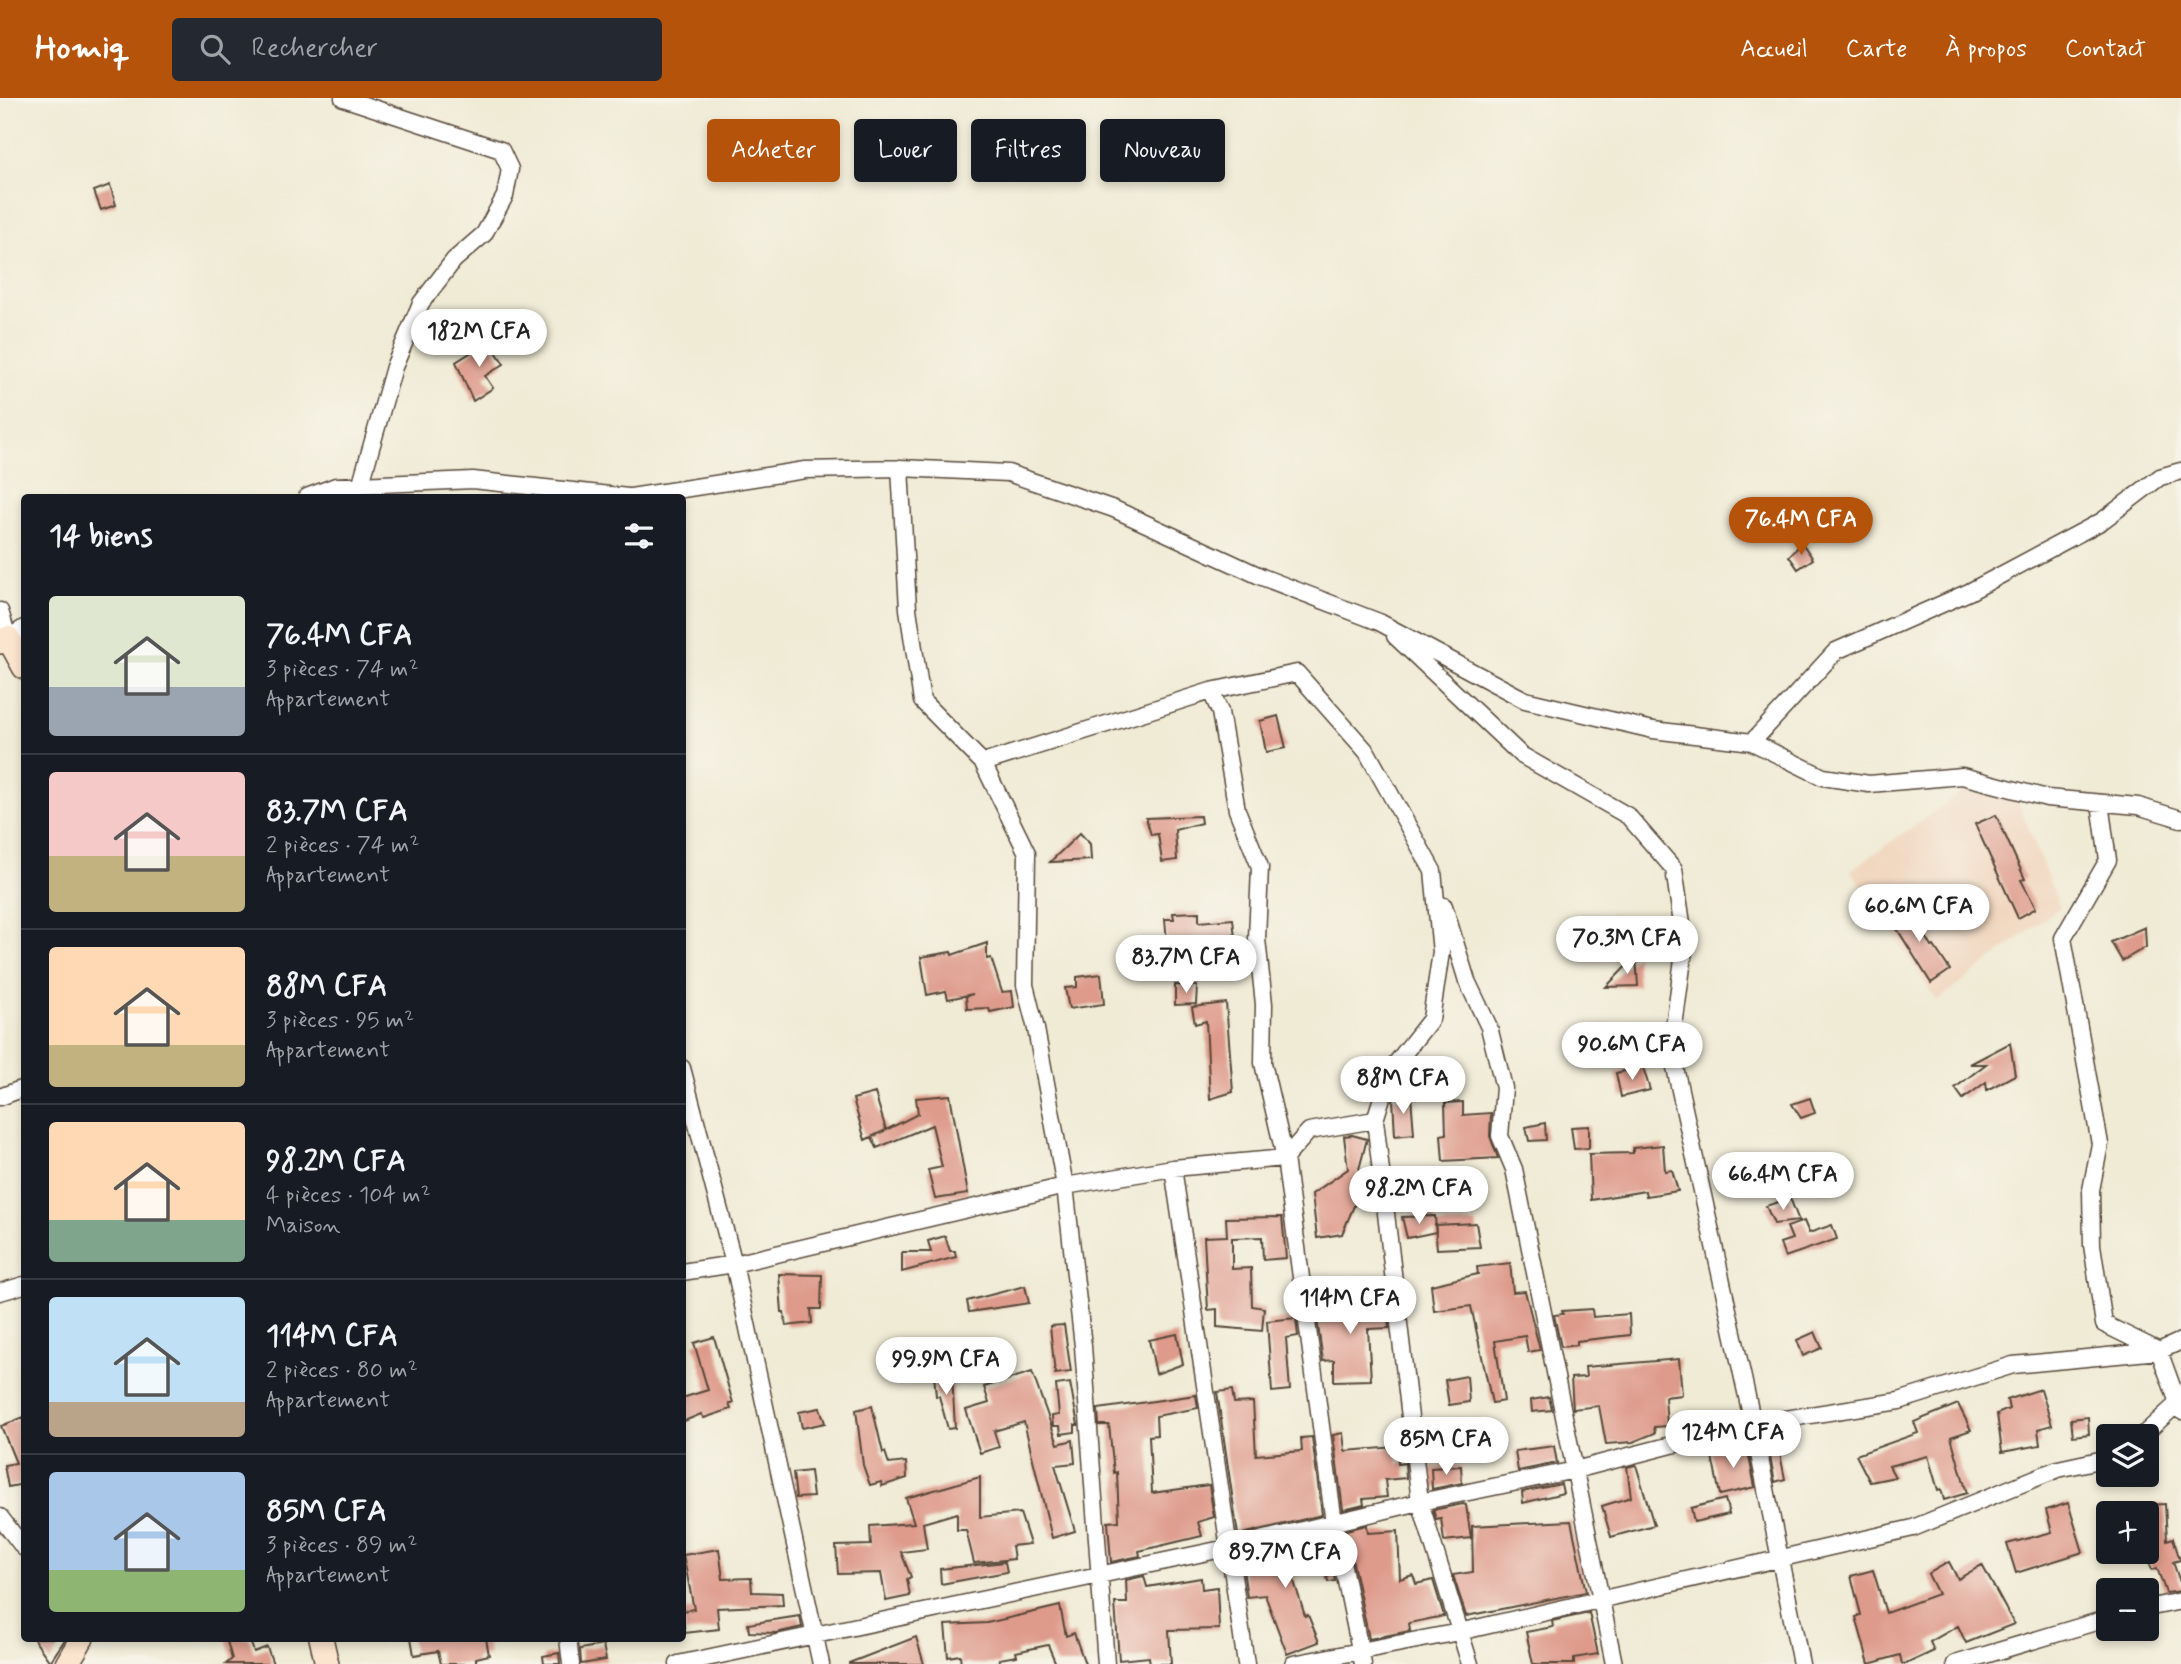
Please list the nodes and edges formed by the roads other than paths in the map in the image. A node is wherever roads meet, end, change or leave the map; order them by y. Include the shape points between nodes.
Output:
1 (343, 98) edge
2 (900, 468) junction
3 (2181, 471) edge
4 (358, 491) edge
5 (315, 494) edge
6 (602, 494) edge
7 (649, 494) edge
8 (0, 611) edge
9 (1379, 622) junction
10 (11, 636) edge
11 (21, 660) edge
12 (1211, 691) junction
13 (1752, 742) junction
14 (983, 763) junction
15 (2100, 803) junction
16 (2181, 819) edge
17 (1433, 870) junction
18 (686, 1083) edge
19 (21, 1089) edge
20 (0, 1097) edge
21 (1375, 1120) junction
22 (1285, 1158) junction
23 (1173, 1168) junction
24 (1065, 1186) junction
25 (734, 1264) junction
26 (686, 1271) edge
27 (21, 1286) edge
28 (0, 1292) edge
29 (2181, 1341) edge
30 (2159, 1351) junction
31 (2180, 1407) edge
32 (1753, 1424) junction
33 (2158, 1424) edge
34 (2096, 1461) edge
35 (1575, 1470) junction
36 (1420, 1502) junction
37 (0, 1517) edge
38 (1334, 1523) junction
39 (21, 1544) edge
40 (1227, 1548) junction
41 (1779, 1559) junction
42 (1101, 1576) junction
43 (1601, 1600) junction
44 (2181, 1601) edge
45 (2159, 1606) edge
46 (2096, 1622) edge
47 (1459, 1632) junction
48 (816, 1635) junction
49 (80, 1642) edge
50 (322, 1642) edge
51 (568, 1642) edge
52 (1362, 1658) edge
53 (67, 1664) edge
54 (327, 1664) edge
55 (571, 1664) edge
56 (678, 1664) edge
57 (821, 1664) edge
58 (1106, 1664) edge
59 (1246, 1664) edge
60 (1293, 1664) edge
61 (1470, 1664) edge
62 (1614, 1664) edge
63 (1801, 1664) edge
64 (1955, 1664) edge

1 - 4 street via 502,150 510,169 505,196 484,234 454,260 421,303 394,367
2 - 7 street via 805,470
2 - 9 street via 1008,472 1114,509 1262,577
2 - 14 street via 908,610 922,701
3 - 13 street via 2160,477 2102,521 1969,592 1836,651
4 - 5 street via 336,486
4 - 6 street via 473,480
8 - 10 street
9 - 13 street via 1525,700 1653,730
9 - 32 street via 1521,755 1628,816 1674,869 1685,944 1671,1049
10 - 11 street
12 - 14 street
12 - 17 street via 1297,673 1367,752
12 - 22 street via 1220,712 1237,810 1261,867 1257,939 1264,1004 1262,1063
13 - 15 street via 1823,777 1869,784 1962,776 2047,798
14 - 24 street via 1027,853 1025,985
15 - 16 street via 2137,806
15 - 30 street via 2108,860 2063,938 2100,1144 2091,1190 2092,1245 2104,1324
17 - 21 street via 1441,951 1431,1018 1390,1071
17 - 35 street via 1467,982 1489,1027 1504,1088 1500,1136 1514,1168
18 - 25 street
19 - 20 street
21 - 22 street via 1309,1131
21 - 36 street
22 - 23 street
22 - 38 street
23 - 24 street
23 - 40 street
24 - 25 street
24 - 42 street
25 - 26 street
25 - 48 street
27 - 28 street
29 - 30 street
30 - 31 street
30 - 32 street via 2014,1365 1899,1401
31 - 33 street
32 - 35 street
32 - 41 street
34 - 41 street via 2058,1469 1913,1528
35 - 36 street
35 - 43 street
36 - 38 street
36 - 47 street
37 - 39 street
38 - 40 street
38 - 52 street
40 - 42 street
40 - 59 street
41 - 43 street
41 - 63 street
42 - 48 street
42 - 58 street
43 - 47 street
43 - 62 street
44 - 45 street
46 - 64 street
47 - 52 street
47 - 61 street
48 - 56 street
48 - 57 street
49 - 53 street
50 - 54 street
51 - 55 street
52 - 60 street

